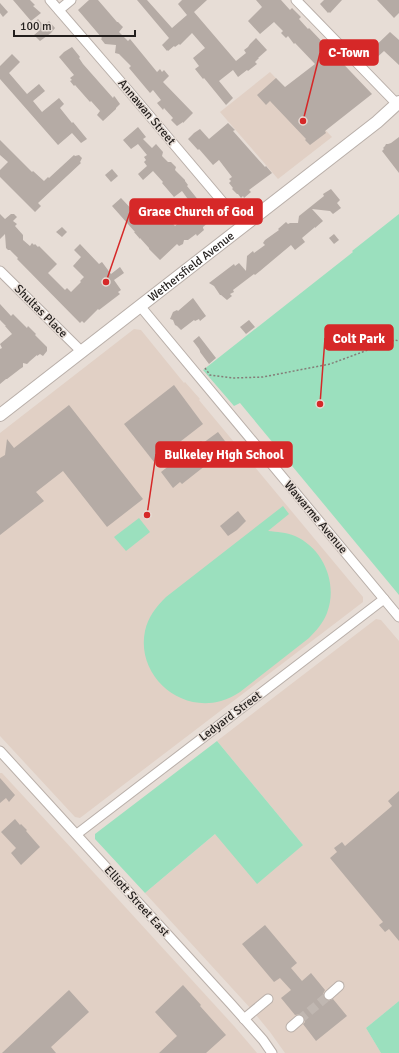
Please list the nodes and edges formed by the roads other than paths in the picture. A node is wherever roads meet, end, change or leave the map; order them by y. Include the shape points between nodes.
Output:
1 (50, 0) edge
2 (71, 0) edge
3 (296, 0) edge
4 (59, 10) junction
5 (398, 103) edge
6 (243, 226) junction
7 (0, 271) edge
8 (140, 306) junction
9 (81, 352) junction
10 (0, 415) edge
11 (384, 599) junction
12 (399, 617) edge
13 (1, 754) edge
14 (76, 834) junction
15 (339, 986) dead end
16 (329, 995) tunnel mouth
17 (268, 999) dead end
18 (244, 1019) junction
19 (299, 1020) tunnel mouth
20 (292, 1027) dead end
21 (272, 1053) edge

1 - 4 street, Annawan Street
2 - 4 street
3 - 5 street
4 - 6 street, Annawan Street
5 - 6 main road, Wethersfield Avenue
6 - 8 main road, Wethersfield Avenue
7 - 9 street, Shultas Place
8 - 9 main road, Wethersfield Avenue
8 - 11 street, Wawarme Avenue
9 - 10 main road, Wethersfield Avenue
11 - 12 street, Wawarme Avenue
11 - 14 street, Ledyard Street
13 - 14 street, Elliott Street East
14 - 18 street, Elliott Street East
15 - 16 street
17 - 18 street
18 - 21 street, Elliott Street East
19 - 20 street

